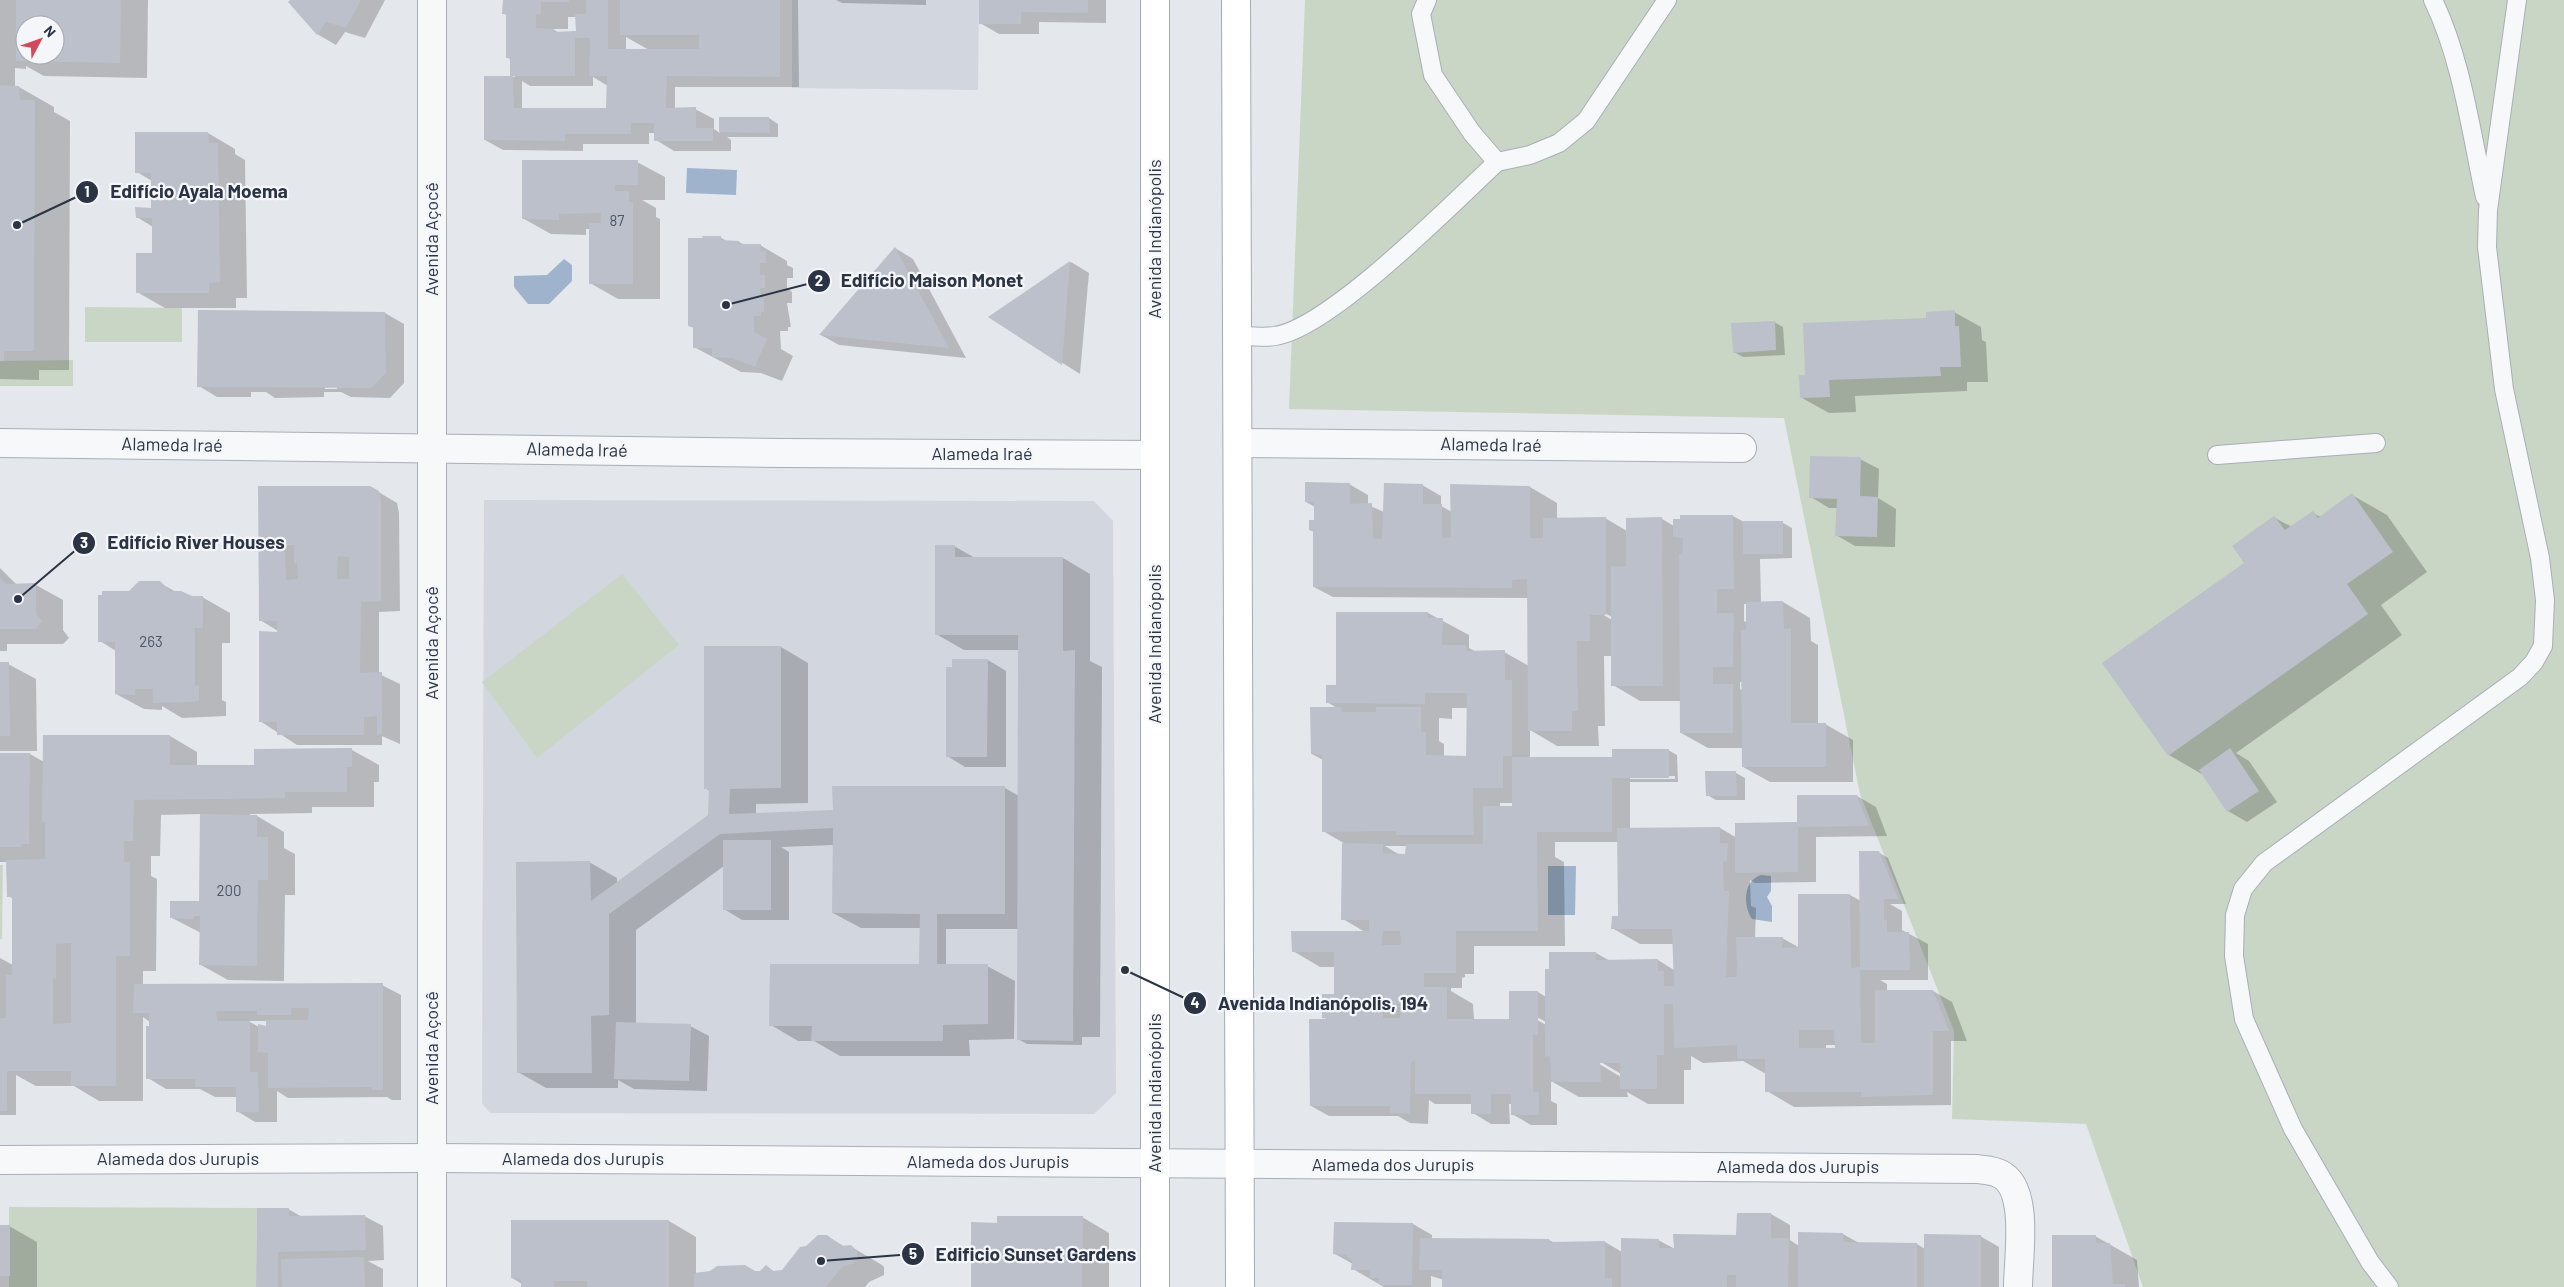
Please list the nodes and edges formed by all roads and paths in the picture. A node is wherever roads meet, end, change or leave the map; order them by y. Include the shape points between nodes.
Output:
1 (432, 0) edge
2 (1156, 0) edge
3 (1236, 0) edge
4 (1427, 0) edge
5 (1667, 0) edge
6 (2433, 0) edge
7 (2517, 0) edge
8 (1497, 162) junction
9 (2488, 210) junction
10 (1237, 335) junction
11 (0, 442) edge
12 (2376, 442) dead end
13 (1239, 443) junction
14 (432, 448) junction
15 (1742, 448) dead end
16 (1155, 455) junction
17 (2216, 455) dead end
18 (432, 1158) junction
19 (0, 1160) edge
20 (1155, 1163) junction
21 (1239, 1164) junction
22 (432, 1287) edge
23 (1155, 1287) edge
24 (1240, 1287) edge
25 (2018, 1287) edge
26 (2389, 1287) edge

1 - 14 street, Avenida Açocê
2 - 16 main road, Avenida Indianópolis
3 - 10 main road
4 - 8 lane via 1422,14 1433,75 1472,133
5 - 8 lane via 1586,121 1560,143 1530,156
6 - 9 lane via 2446,26 2456,63
7 - 9 lane
8 - 10 lane via 1430,225 1333,306 1300,328 1276,336
9 - 26 lane via 2487,247 2504,389 2540,558 2545,600 2543,646 2534,662 2520,676 2264,863 2243,890 2235,915 2234,956 2244,1019 2293,1129 2370,1262
10 - 13 main road
11 - 14 street, Alameda Iraé
12 - 17 lane
13 - 15 street, Alameda Iraé
13 - 21 main road
14 - 16 street, Alameda Iraé
14 - 18 street, Avenida Açocê
16 - 20 main road, Avenida Indianópolis
18 - 19 street, Alameda dos Jurupis
18 - 20 street, Alameda dos Jurupis
18 - 22 street, Avenida Açocê
20 - 21 street, Alameda dos Jurupis
20 - 23 main road, Avenida Indianópolis
21 - 24 main road
21 - 25 street, Alameda dos Jurupis via 1977,1168 1999,1173 2016,1190 2019,1205

